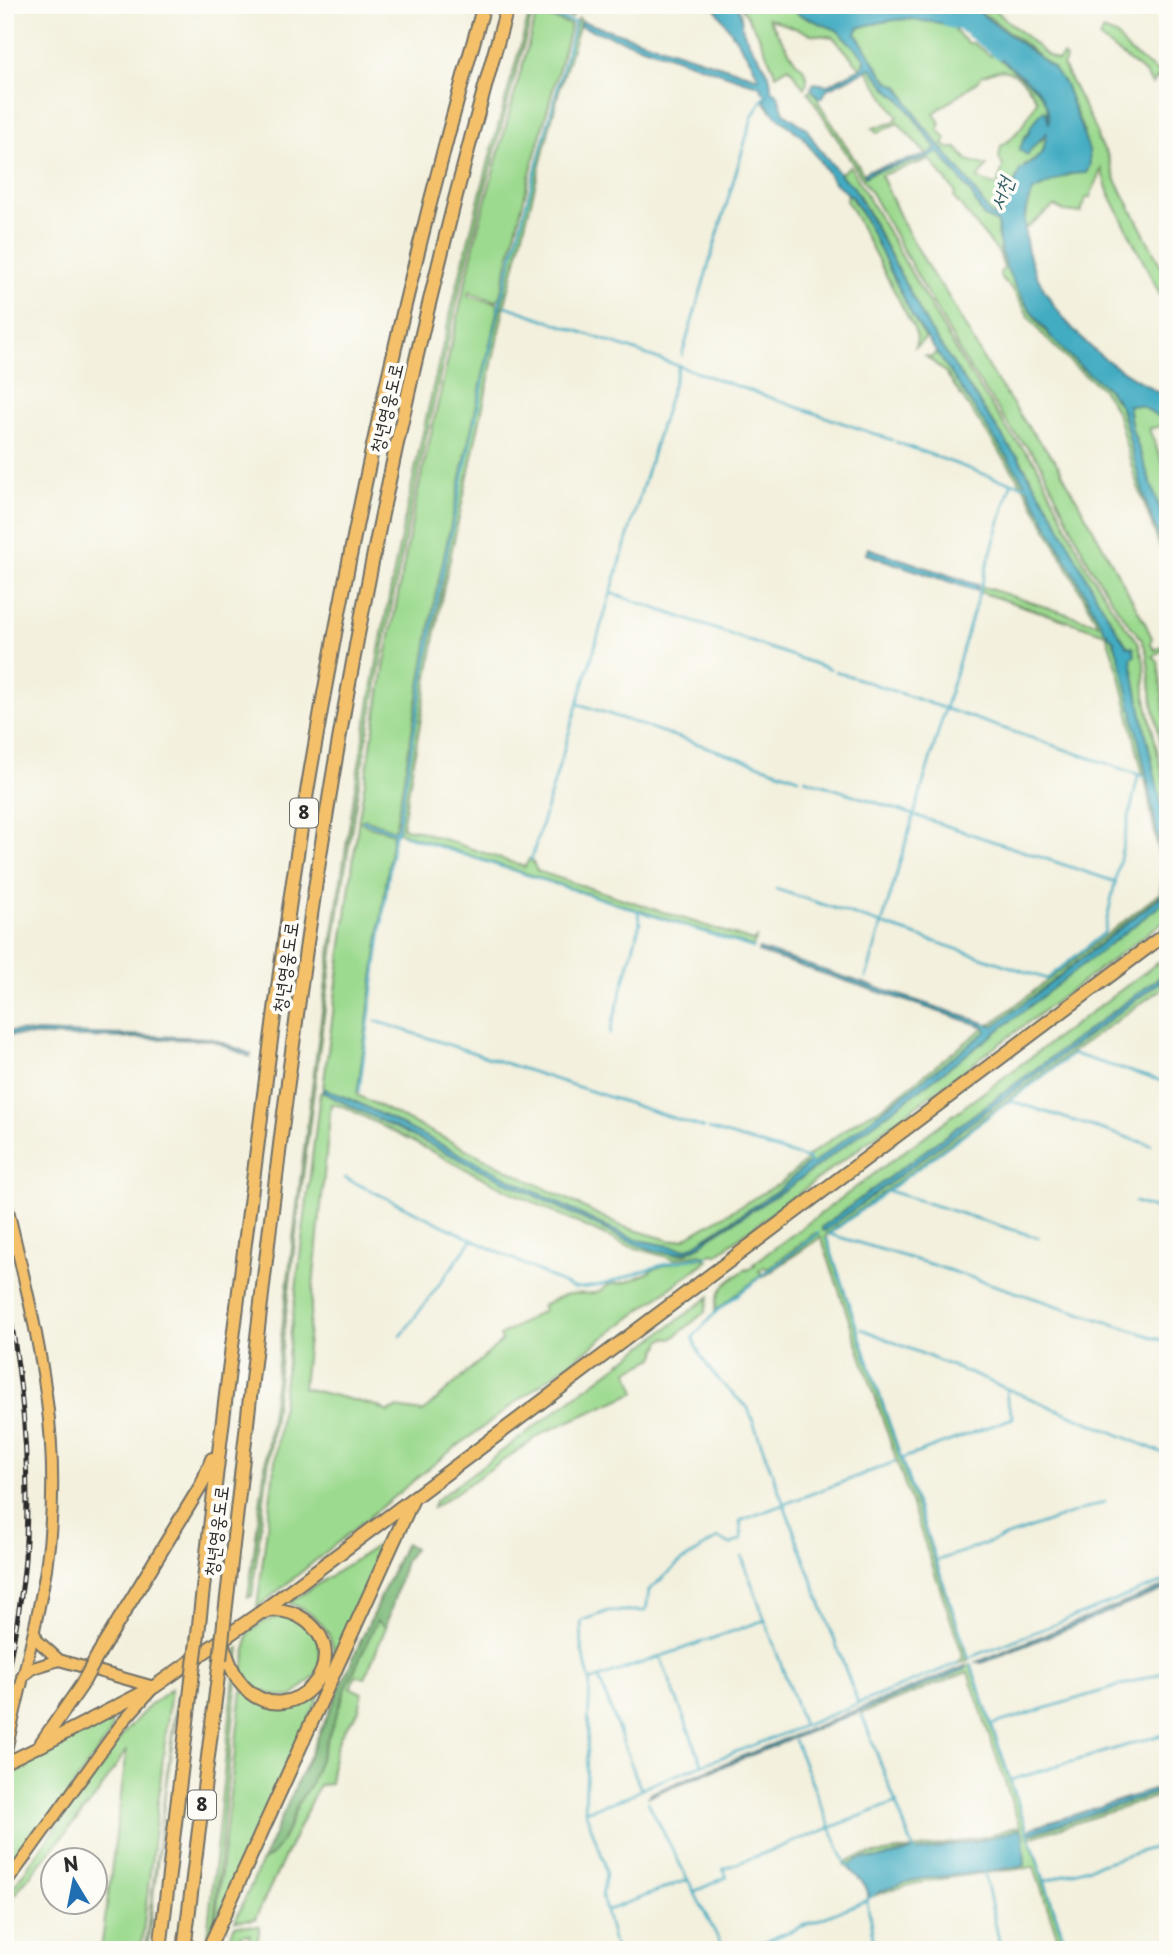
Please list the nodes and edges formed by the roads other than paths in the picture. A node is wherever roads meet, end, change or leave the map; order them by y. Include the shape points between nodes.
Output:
1 (484, 5) edge
2 (508, 5) edge
3 (1168, 932) edge
4 (5, 1197) edge
5 (219, 1439) junction
6 (413, 1498) junction
7 (260, 1613) junction
8 (34, 1632) junction
9 (223, 1653) junction
10 (59, 1660) junction
11 (22, 1677) junction
12 (154, 1687) junction
13 (40, 1746) junction
14 (11, 1756) edge
15 (5, 1763) edge
16 (5, 1885) edge
17 (160, 1950) edge
18 (184, 1950) edge
19 (208, 1950) edge

1 - 5 highway, 청년영웅도로 / 8 via 394,354 324,692 276,999
2 - 9 highway, 청년영웅도로 / 8, bridge via 426,321 347,696 300,1002
3 - 6 highway
4 - 8 main road via 45,1372 52,1449 50,1531
5 - 13 highway, bridge via 202,1484
5 - 17 highway, 청년영웅도로 / 8, bridge
6 - 7 highway
6 - 19 highway
7 - 9 highway via 285,1611 314,1628 324,1656 316,1685 293,1699 257,1697 238,1679
7 - 12 highway
8 - 10 main road
8 - 11 main road
9 - 18 highway, 청년영웅도로 / 8
10 - 11 main road via 33,1668
10 - 12 main road
11 - 14 main road
12 - 13 highway
12 - 16 main road via 121,1724
13 - 14 main road
14 - 15 main road

